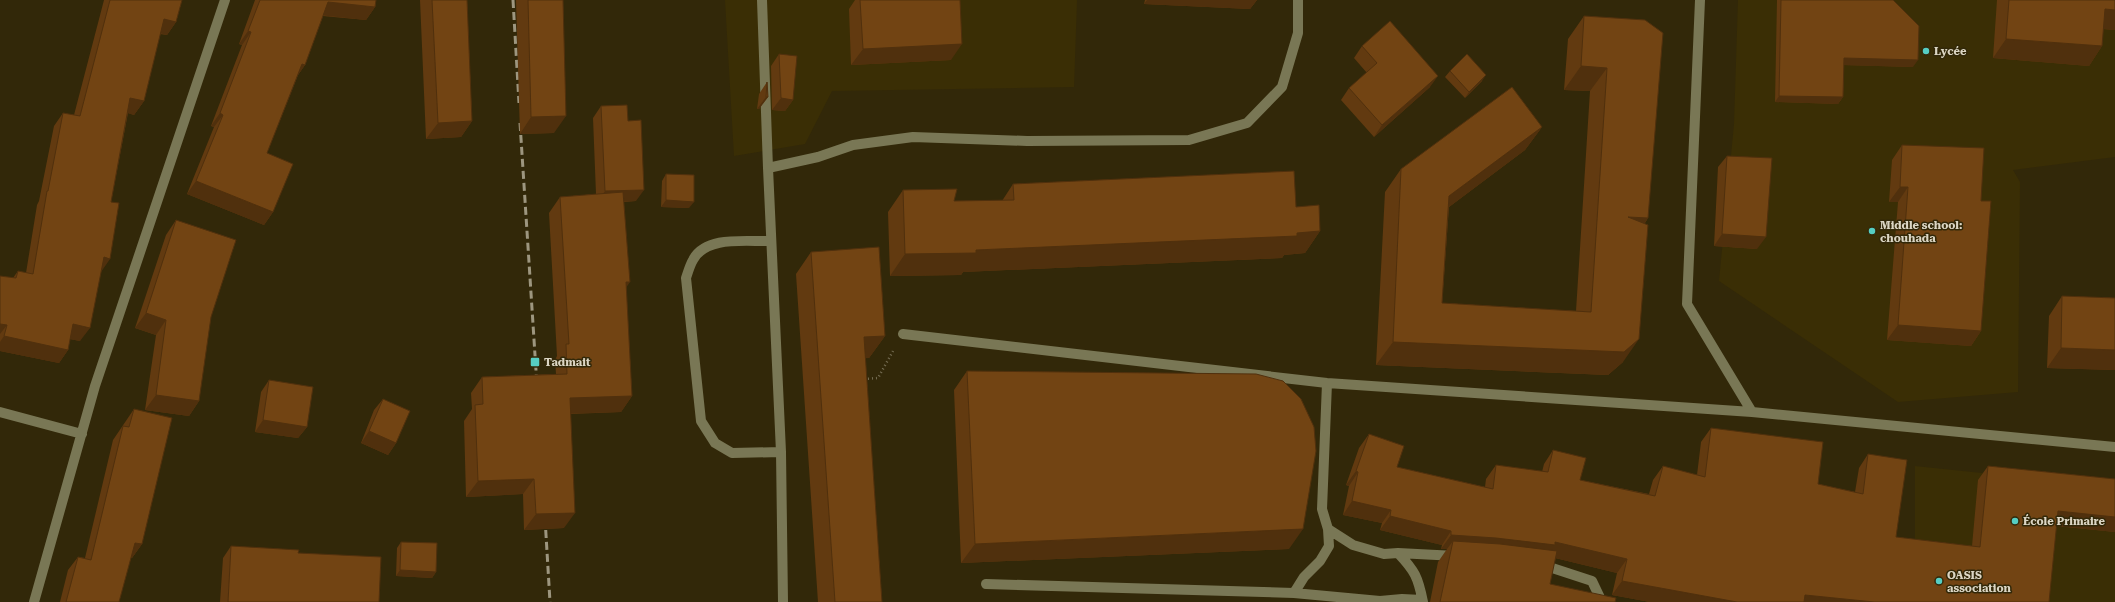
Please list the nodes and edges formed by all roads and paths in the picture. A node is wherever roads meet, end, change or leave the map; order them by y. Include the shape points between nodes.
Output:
1 (225, 0) edge
2 (762, 0) edge
3 (1298, 0) edge
4 (1700, 0) edge
5 (768, 168) junction
6 (771, 241) junction
7 (903, 334) joint
8 (863, 380) edge
9 (1327, 382) junction
10 (0, 412) edge
11 (1752, 412) junction
12 (82, 434) junction
13 (2115, 447) edge
14 (781, 452) junction
15 (1328, 529) junction
16 (1398, 553) junction
17 (1470, 557) edge
18 (1531, 563) edge
19 (986, 584) dead end
20 (1294, 593) junction
21 (1423, 601) edge
22 (34, 602) edge
23 (783, 602) edge
24 (1602, 602) edge

1 - 12 street via 95,386
2 - 5 street
3 - 5 street via 1298,33 1282,87 1247,123 1189,140 1027,141 913,137 853,146
4 - 11 street via 1687,304
5 - 6 street
6 - 14 street
6 - 14 street via 707,246 693,259 686,278 701,422 715,443 732,453
7 - 8 path via 878,378
7 - 9 street
9 - 11 street
9 - 15 street via 1322,509
10 - 12 street
11 - 13 street
12 - 22 street
14 - 23 street
15 - 16 street via 1353,545 1384,554
15 - 20 street via 1329,546
16 - 17 street
16 - 21 street via 1412,568 1420,583
18 - 24 street via 1546,565 1592,581
19 - 20 street
20 - 21 street via 1380,601

